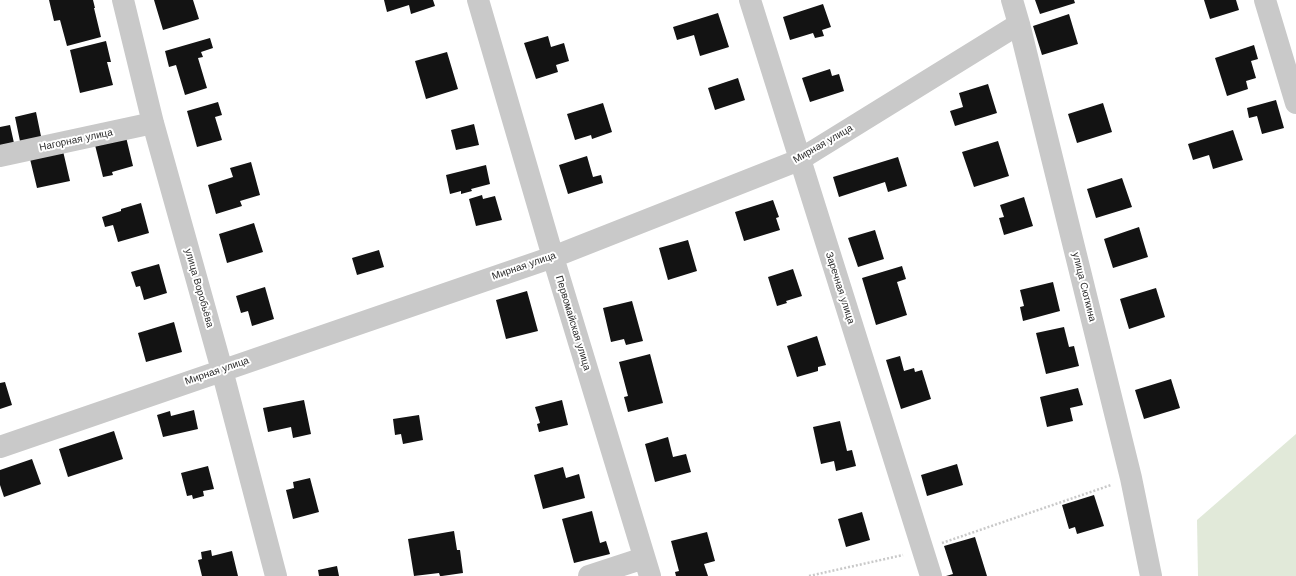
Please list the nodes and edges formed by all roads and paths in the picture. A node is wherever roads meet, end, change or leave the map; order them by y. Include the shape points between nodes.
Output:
1 (123, 0) edge
2 (478, 0) edge
3 (750, 0) edge
4 (1012, 0) edge
5 (1265, 0) edge
6 (1019, 24) junction
7 (1296, 103) edge
8 (153, 123) junction
9 (0, 156) edge
10 (799, 160) junction
11 (553, 257) junction
12 (222, 370) junction
13 (0, 447) edge
14 (1131, 478) junction
15 (924, 550) junction
16 (647, 567) edge
17 (276, 576) edge
18 (589, 576) edge
19 (809, 576) edge
20 (931, 576) edge
21 (1151, 576) edge

1 - 8 street, улица Воробьёва
2 - 11 street, Первомайская улица
3 - 10 street, Заречная улица
4 - 6 street, улица Сюткина
5 - 7 street
6 - 10 street, Мирная улица
6 - 14 street, улица Сюткина
8 - 9 street, Нагорная улица
8 - 12 street, улица Воробьёва
10 - 11 street, Мирная улица
10 - 15 street, Заречная улица
11 - 12 street, Мирная улица
11 - 16 street, Первомайская улица
12 - 13 street, Мирная улица
12 - 17 street, улица Воробьёва
14 - 15 path
14 - 21 street, улица Сюткина
15 - 19 path
15 - 20 street, Заречная улица
16 - 18 street

